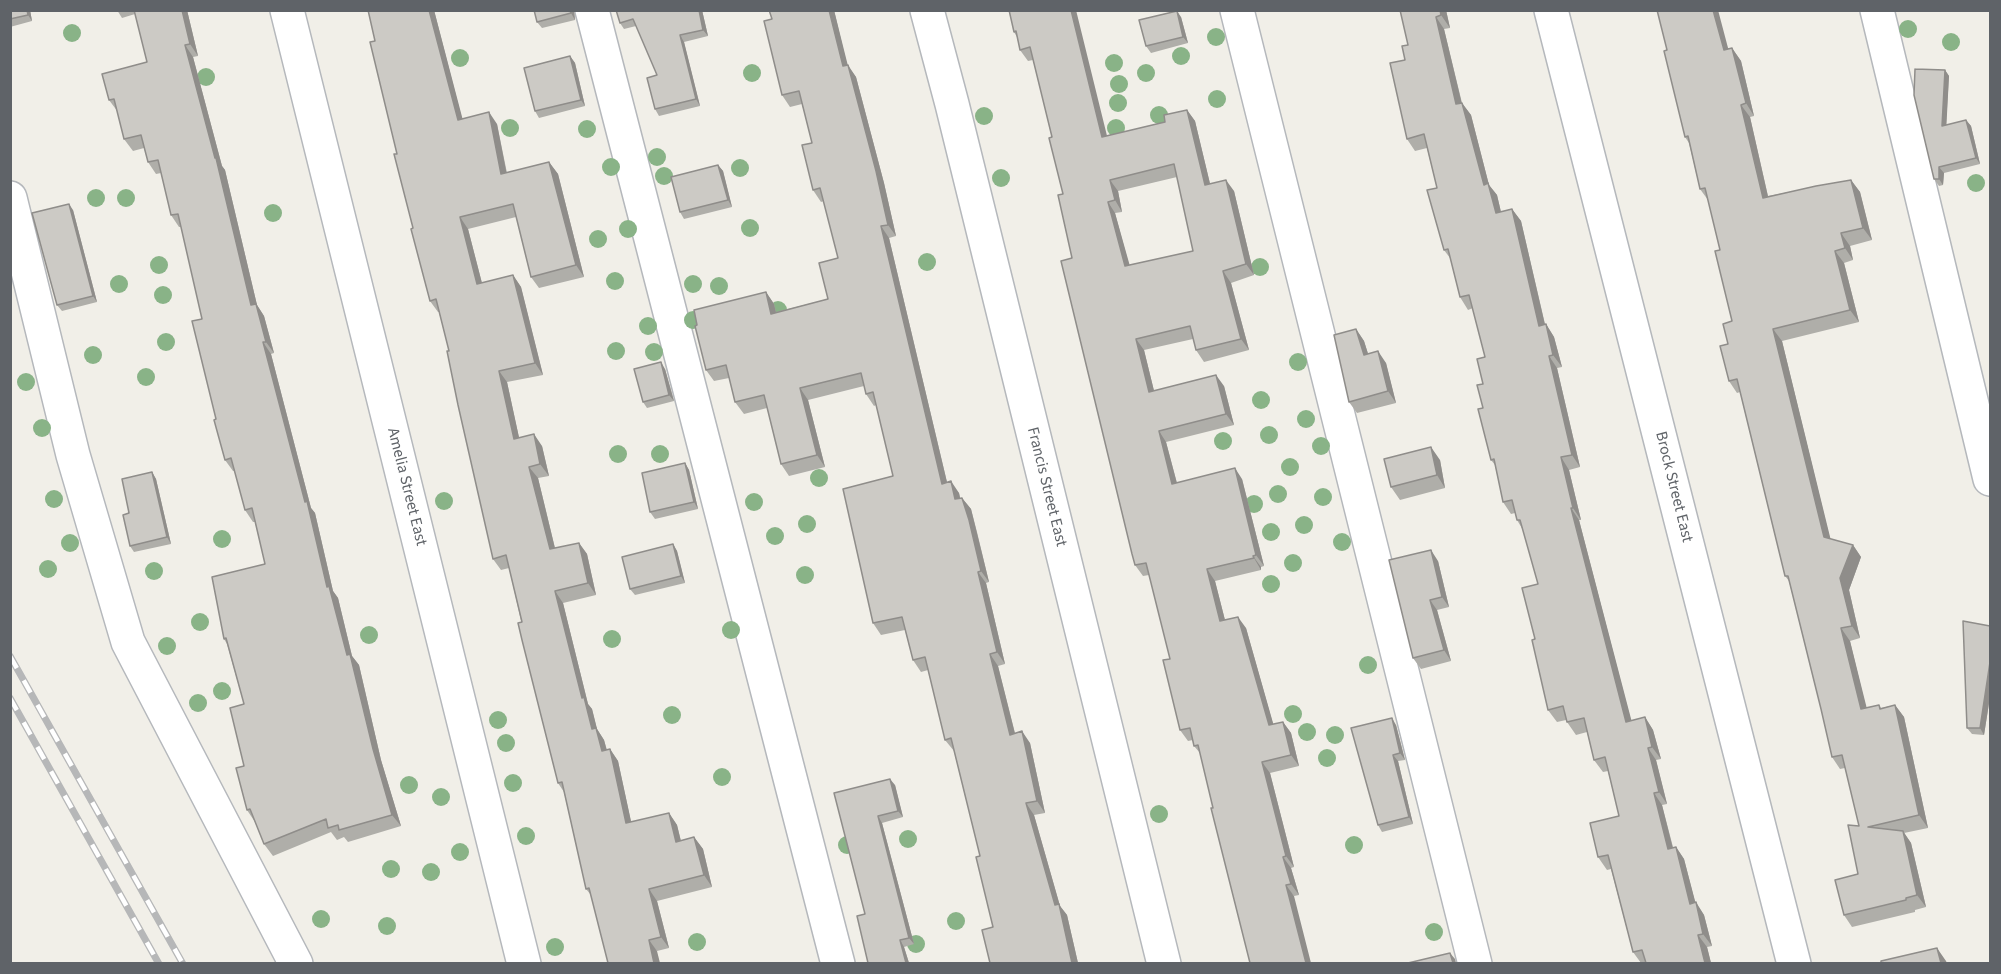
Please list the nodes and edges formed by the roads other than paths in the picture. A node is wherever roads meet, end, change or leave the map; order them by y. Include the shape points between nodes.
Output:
1 (287, 10) edge
2 (592, 10) edge
3 (927, 10) edge
4 (1237, 10) edge
5 (1551, 10) edge
6 (1877, 10) edge
7 (10, 198) edge
8 (1990, 478) edge
9 (296, 963) edge
10 (524, 963) edge
11 (838, 963) edge
12 (1164, 963) edge
13 (1475, 963) edge
14 (1794, 963) edge

1 - 10 street, Amelia Street East
2 - 11 street
3 - 12 street, Francis Street East
4 - 13 street
5 - 14 street, Brock Street East
6 - 8 street
7 - 9 street via 73,455 128,642

